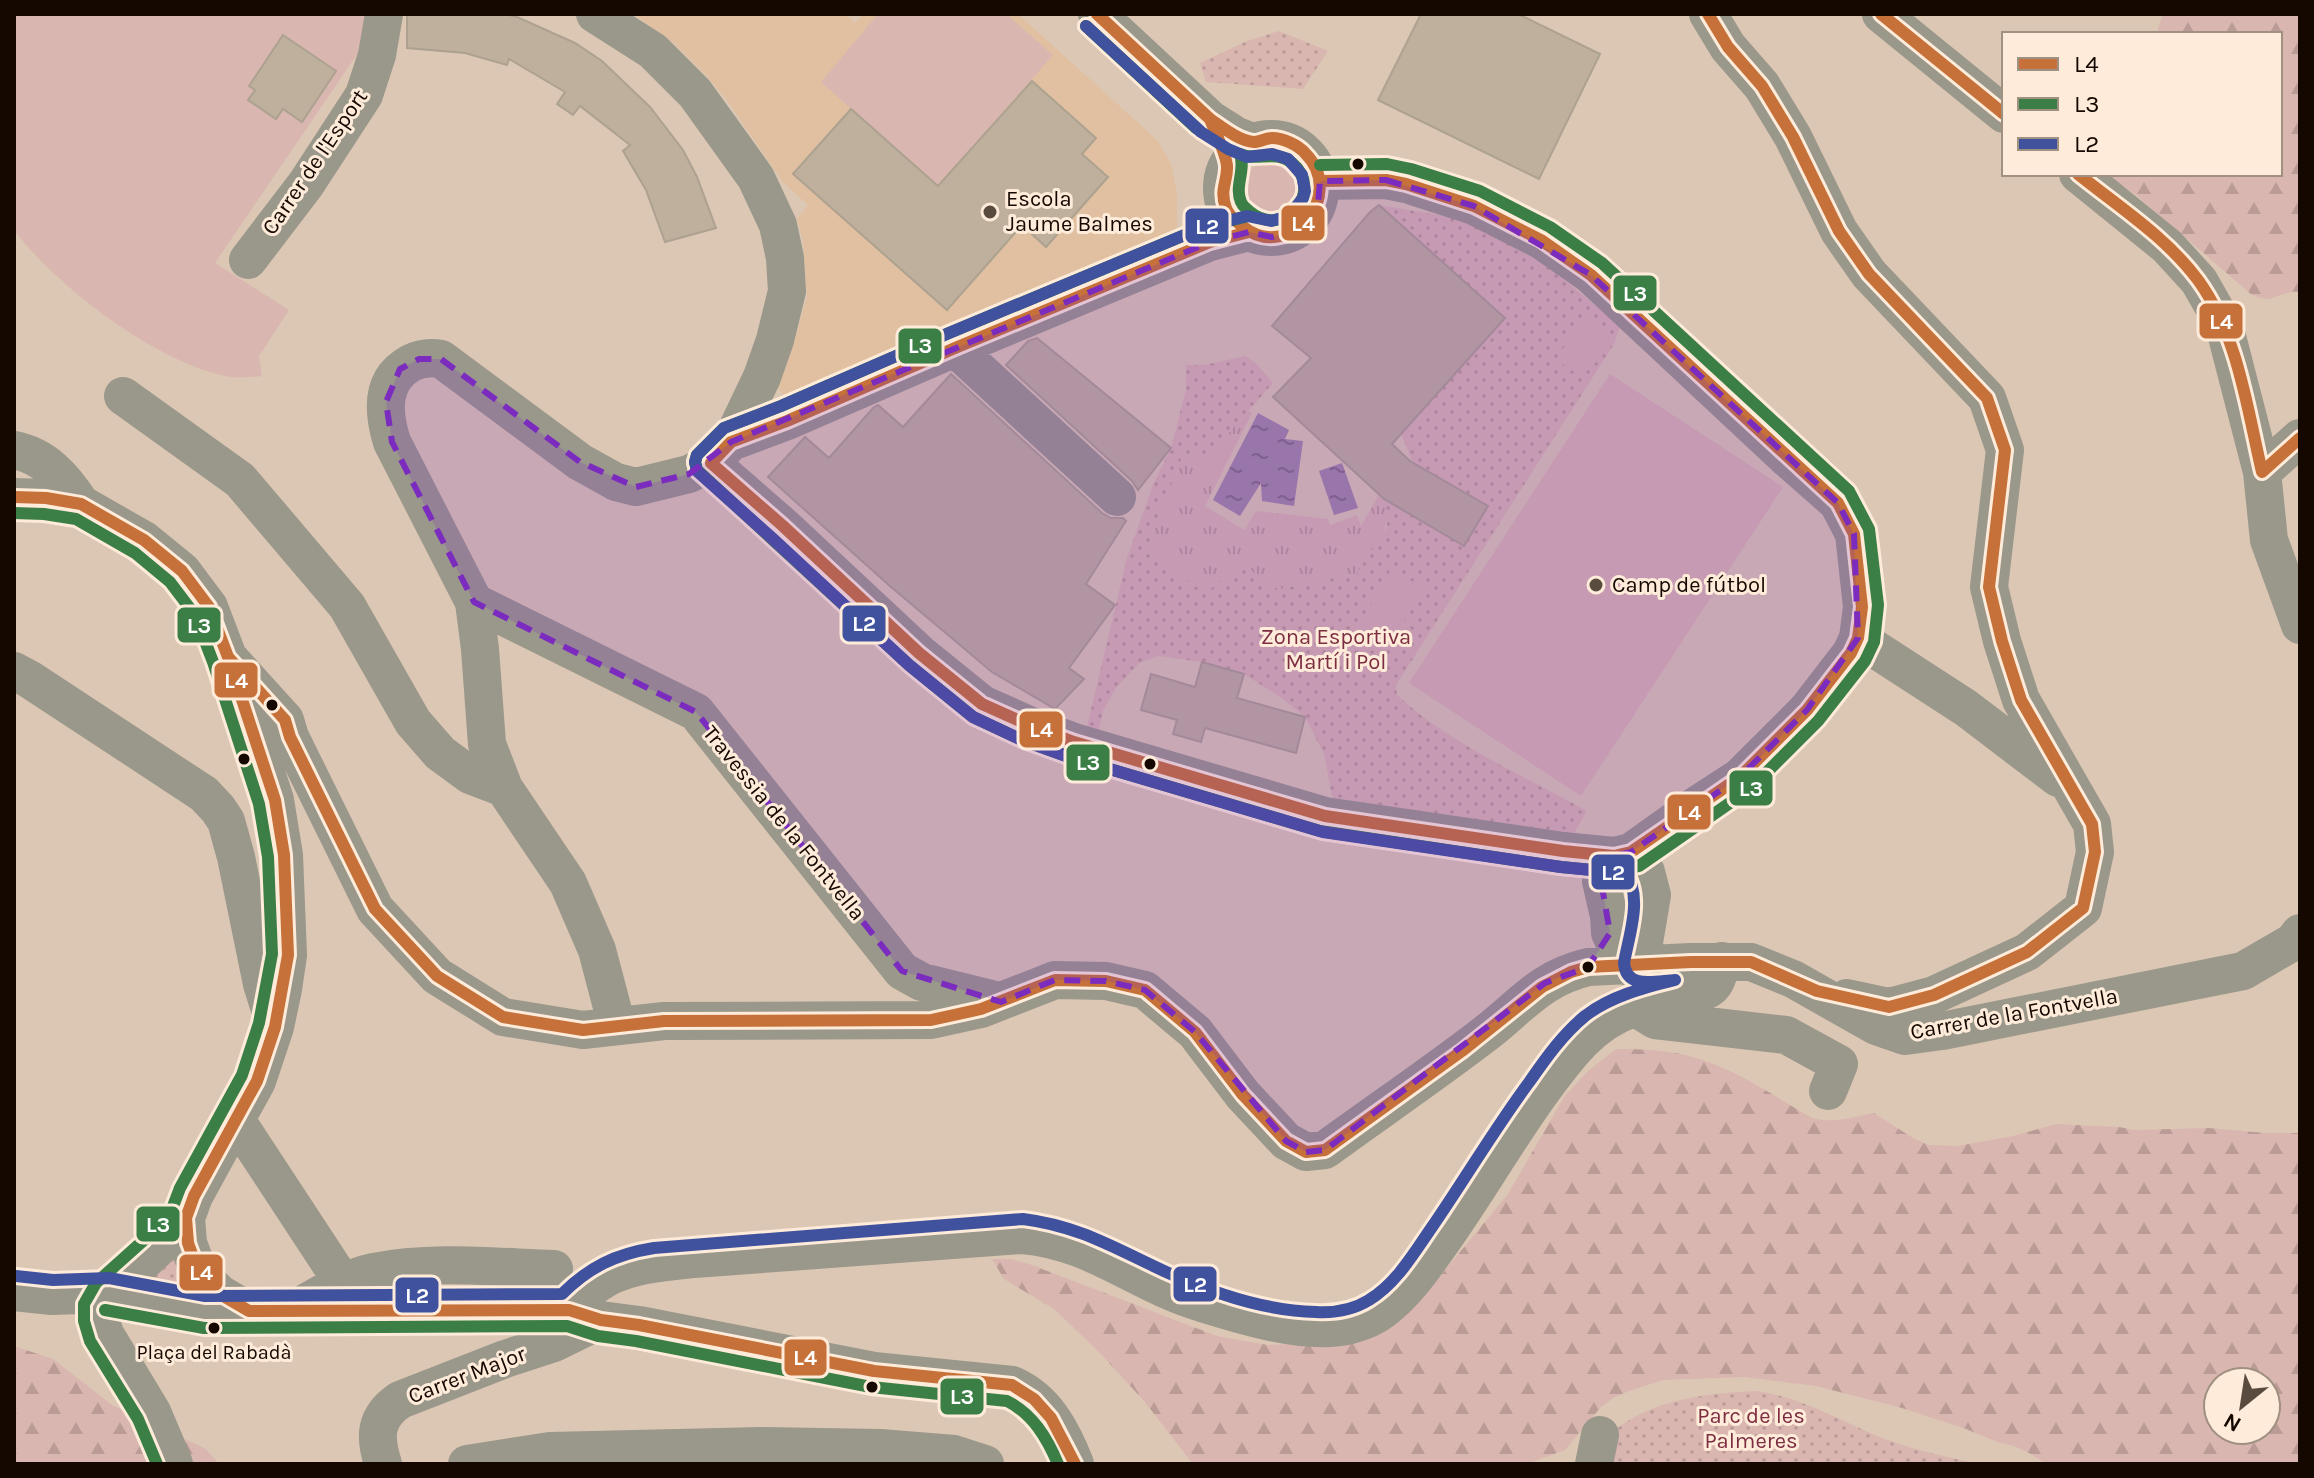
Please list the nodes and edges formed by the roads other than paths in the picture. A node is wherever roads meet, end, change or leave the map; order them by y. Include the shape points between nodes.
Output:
1 (384, 14) edge
2 (595, 14) edge
3 (1097, 14) edge
4 (1708, 14) edge
5 (1881, 14) edge
6 (2002, 112) edge
7 (1240, 154) junction
8 (2080, 176) edge
9 (1320, 181) junction
10 (1249, 232) junction
11 (248, 260) dead end
12 (955, 348) junction
13 (757, 390) junction
14 (123, 396) dead end
15 (787, 421) junction
16 (2300, 438) edge
17 (19, 451) edge
18 (721, 453) junction
19 (2262, 472) junction
20 (15, 497) edge
21 (1117, 497) dead end
22 (81, 504) junction
23 (474, 602) junction
24 (2300, 625) edge
25 (1858, 638) junction
26 (14, 671) edge
27 (272, 735) junction
28 (504, 788) junction
29 (2073, 790) junction
30 (1623, 854) junction
31 (2300, 933) edge
32 (1616, 958) junction
33 (1722, 961) junction
34 (1817, 991) junction
35 (1001, 1002) junction
36 (1636, 1008) junction
37 (617, 1026) junction
38 (275, 1027) junction
39 (1828, 1091) dead end
40 (236, 1120) junction
41 (186, 1218) junction
42 (554, 1269) dead end
43 (343, 1283) junction
44 (14, 1292) edge
45 (108, 1294) junction
46 (249, 1311) junction
47 (288, 1313) junction
48 (585, 1315) junction
49 (174, 1464) edge
50 (383, 1464) edge
51 (467, 1464) edge
52 (985, 1464) edge
53 (1075, 1464) edge

1 - 11 street, Carrer de l'Esport via 364,95
2 - 13 street via 653,51 695,93 756,178 778,225 787,291
3 - 7 street via 1210,119 1235,135
4 - 29 street via 1762,86 1839,231 1869,274 1987,398 2005,450 1989,587 2021,700
5 - 6 street
7 - 9 street via 1273,138 1295,144 1311,159
7 - 10 street via 1222,188 1226,209
8 - 19 street via 2167,246 2199,281 2224,325
9 - 10 street via 1318,204 1296,231 1272,237
9 - 25 street via 1386,180 1474,206 1541,240 1591,275 1838,503 1854,534 1862,607
10 - 12 street via 1210,242
12 - 15 street
12 - 21 street
13 - 15 street
13 - 18 street
14 - 28 street via 240,480 347,606 413,722 440,753 470,775
15 - 18 street
16 - 19 street
17 - 20 street via 24,472
17 - 22 street via 53,468
18 - 23 street via 689,474 636,487 616,482 580,462 441,359 419,359 400,369 386,402 392,442
18 - 30 street via 783,526 919,653 982,704 1029,725 1325,816 1563,851
19 - 24 street via 2269,540
20 - 22 street
22 - 27 street, Carrer de la Fontvella via 128,528 182,571 209,607 228,657 285,720
23 - 28 street via 487,744
23 - 35 street, Travessia de la Fontvella via 696,712 902,971 922,982
25 - 29 street via 1966,708
25 - 30 street via 1807,710 1740,777
26 - 38 street via 146,754 218,809 236,857
27 - 37 street, Carrer de la Fontvella via 375,909 437,976 503,1017 583,1030
27 - 38 street via 288,955
28 - 37 street via 568,883 597,950
29 - 34 street via 2092,824 2095,852 2083,908 2027,952 1934,995 1889,1007
30 - 32 street via 1646,872 1652,895
31 - 34 street, Carrer de la Fontvella via 2243,971 1905,1036 1876,1026
32 - 33 street, Carrer de la Fontvella
32 - 35 street, Carrer de la Fontvella via 1545,983 1484,1035 1325,1150 1306,1152 1286,1141 1195,1032 1145,990 1106,981 1055,980
33 - 34 street, Carrer de la Fontvella via 1751,962
33 - 36 street, Carrer Major via 1716,983 1707,991
35 - 37 street, Carrer de la Fontvella via 931,1020 664,1021
36 - 39 street via 1655,1020 1786,1035 1839,1064
36 - 48 street, Carrer Major via 1615,1014 1589,1032 1551,1076 1404,1291 1383,1310 1348,1326 1292,1324 1201,1303 1096,1254 1022,1235 635,1267 595,1285
38 - 40 street via 257,1081
40 - 41 street
40 - 43 street
41 - 45 street
41 - 46 street via 196,1265 220,1294
42 - 43 street via 426,1266 371,1272
43 - 47 street
44 - 45 street
45 - 46 street via 204,1312
45 - 49 street via 100,1307 105,1334 152,1412
46 - 47 street
47 - 48 street
48 - 50 street, Carrer Major via 554,1343 400,1400 386,1410 378,1428
48 - 53 street via 874,1371 1012,1385 1039,1401
51 - 52 street via 550,1451 762,1446 880,1448 954,1454

